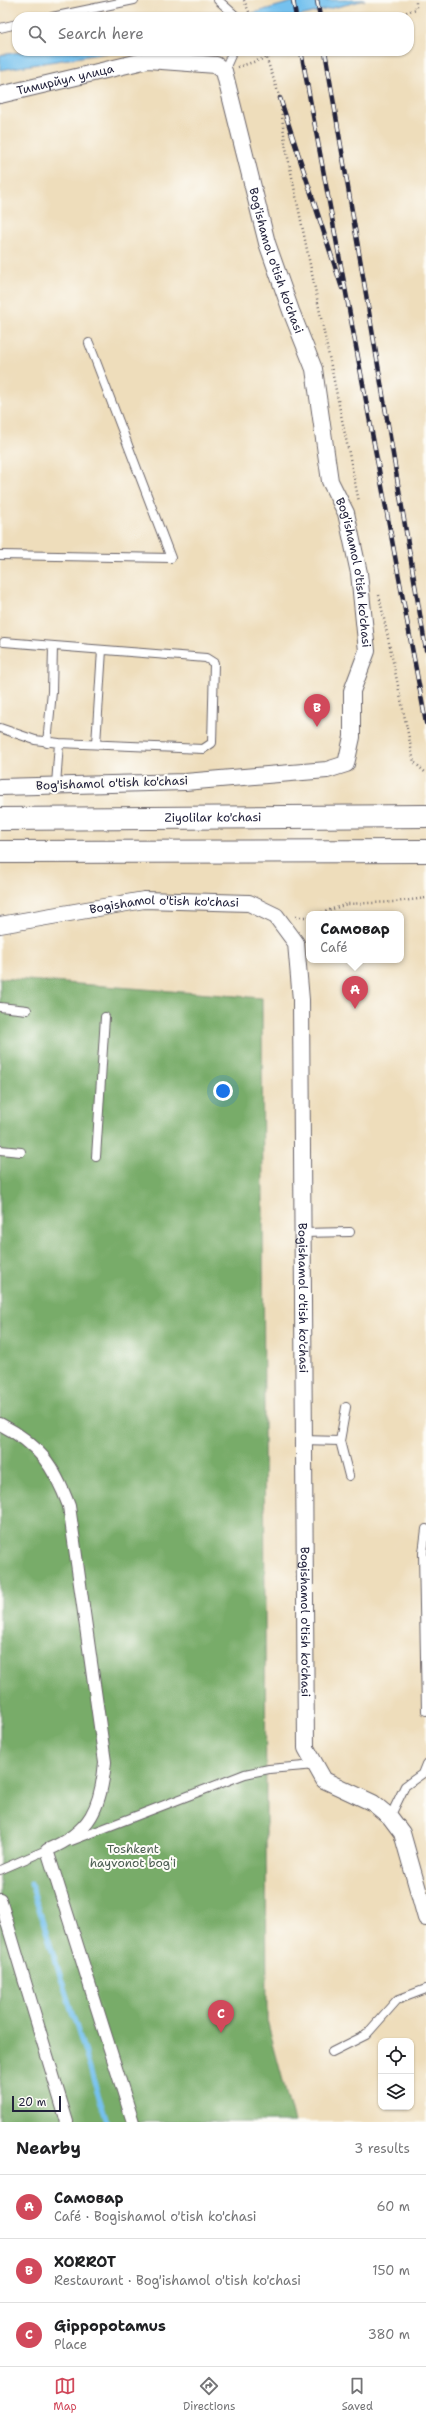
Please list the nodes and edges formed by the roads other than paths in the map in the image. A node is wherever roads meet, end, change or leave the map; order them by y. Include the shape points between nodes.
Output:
1 (134, 0) edge
2 (218, 0) edge
3 (76, 12) edge
4 (231, 12) edge
5 (12, 25) edge
6 (0, 28) edge
7 (231, 56) edge
8 (224, 71) junction
9 (0, 95) edge
10 (89, 343) dead end
11 (0, 555) edge
12 (4, 642) dead end
13 (53, 646) junction
14 (102, 650) junction
15 (0, 728) edge
16 (47, 743) junction
17 (59, 743) junction
18 (96, 744) junction
19 (56, 785) junction
20 (0, 787) edge
21 (426, 816) edge
22 (144, 818) junction
23 (0, 819) edge
24 (145, 851) junction
25 (426, 851) edge
26 (0, 852) edge
27 (0, 926) edge
28 (0, 1007) edge
29 (27, 1010) dead end
30 (105, 1017) dead end
31 (0, 1150) edge
32 (21, 1152) dead end
33 (96, 1157) dead end
34 (302, 1232) junction
35 (350, 1232) dead end
36 (346, 1407) dead end
37 (0, 1424) edge
38 (303, 1440) junction
39 (340, 1441) junction
40 (349, 1476) dead end
41 (426, 1529) edge
42 (426, 1711) edge
43 (426, 1764) edge
44 (316, 1765) junction
45 (390, 1817) junction
46 (47, 1850) junction
47 (0, 1870) edge
48 (0, 1899) edge
49 (426, 1918) edge
50 (426, 1989) edge
51 (332, 2052) dead end
52 (67, 2122) edge
53 (133, 2122) edge

1 - 3 lane
2 - 4 lane
5 - 6 lane
7 - 8 lane
8 - 9 street, Тимирйул улица via 216,65 148,60
8 - 19 street, Bog'ishamol o'tish ko'chasi via 266,243 314,369 330,481 346,513 359,572 367,651 352,692 352,737 346,764 326,770 186,782
10 - 11 lane via 171,558
12 - 13 lane
13 - 14 lane
13 - 16 lane
14 - 18 lane
14 - 18 lane via 206,658 214,663 212,743 203,749
15 - 16 lane
16 - 17 lane
17 - 18 lane
17 - 19 lane
19 - 20 street, Bog'ishamol o'tish ko'chasi
21 - 22 main road, Ziyolilar ko'chasi
22 - 23 main road, Ziyolilar ko'chasi
22 - 24 main road
24 - 25 main road
24 - 26 main road
27 - 34 street, Bogishamol o'tish ko'chasi via 144,900 249,903 276,916 296,943 301,1000
28 - 29 lane
30 - 33 lane
31 - 32 lane
34 - 35 lane
34 - 38 street, Bogishamol o'tish ko'chasi
36 - 39 lane
37 - 46 street via 17,1433 39,1451 58,1476 69,1506 105,1762 102,1792 88,1822 64,1843
38 - 39 lane
38 - 44 street, Bogishamol o'tish ko'chasi via 306,1748
39 - 40 lane
41 - 42 lane via 423,1552
43 - 45 lane via 422,1774 405,1786
44 - 45 street, Bogishamol o'tish ko'chasi via 324,1780 373,1803
44 - 46 lane via 245,1774
45 - 49 street, Bogishamol o'tish ko'chasi via 402,1833
46 - 47 lane
46 - 53 street
48 - 52 street
50 - 51 lane via 397,2000 366,2035

